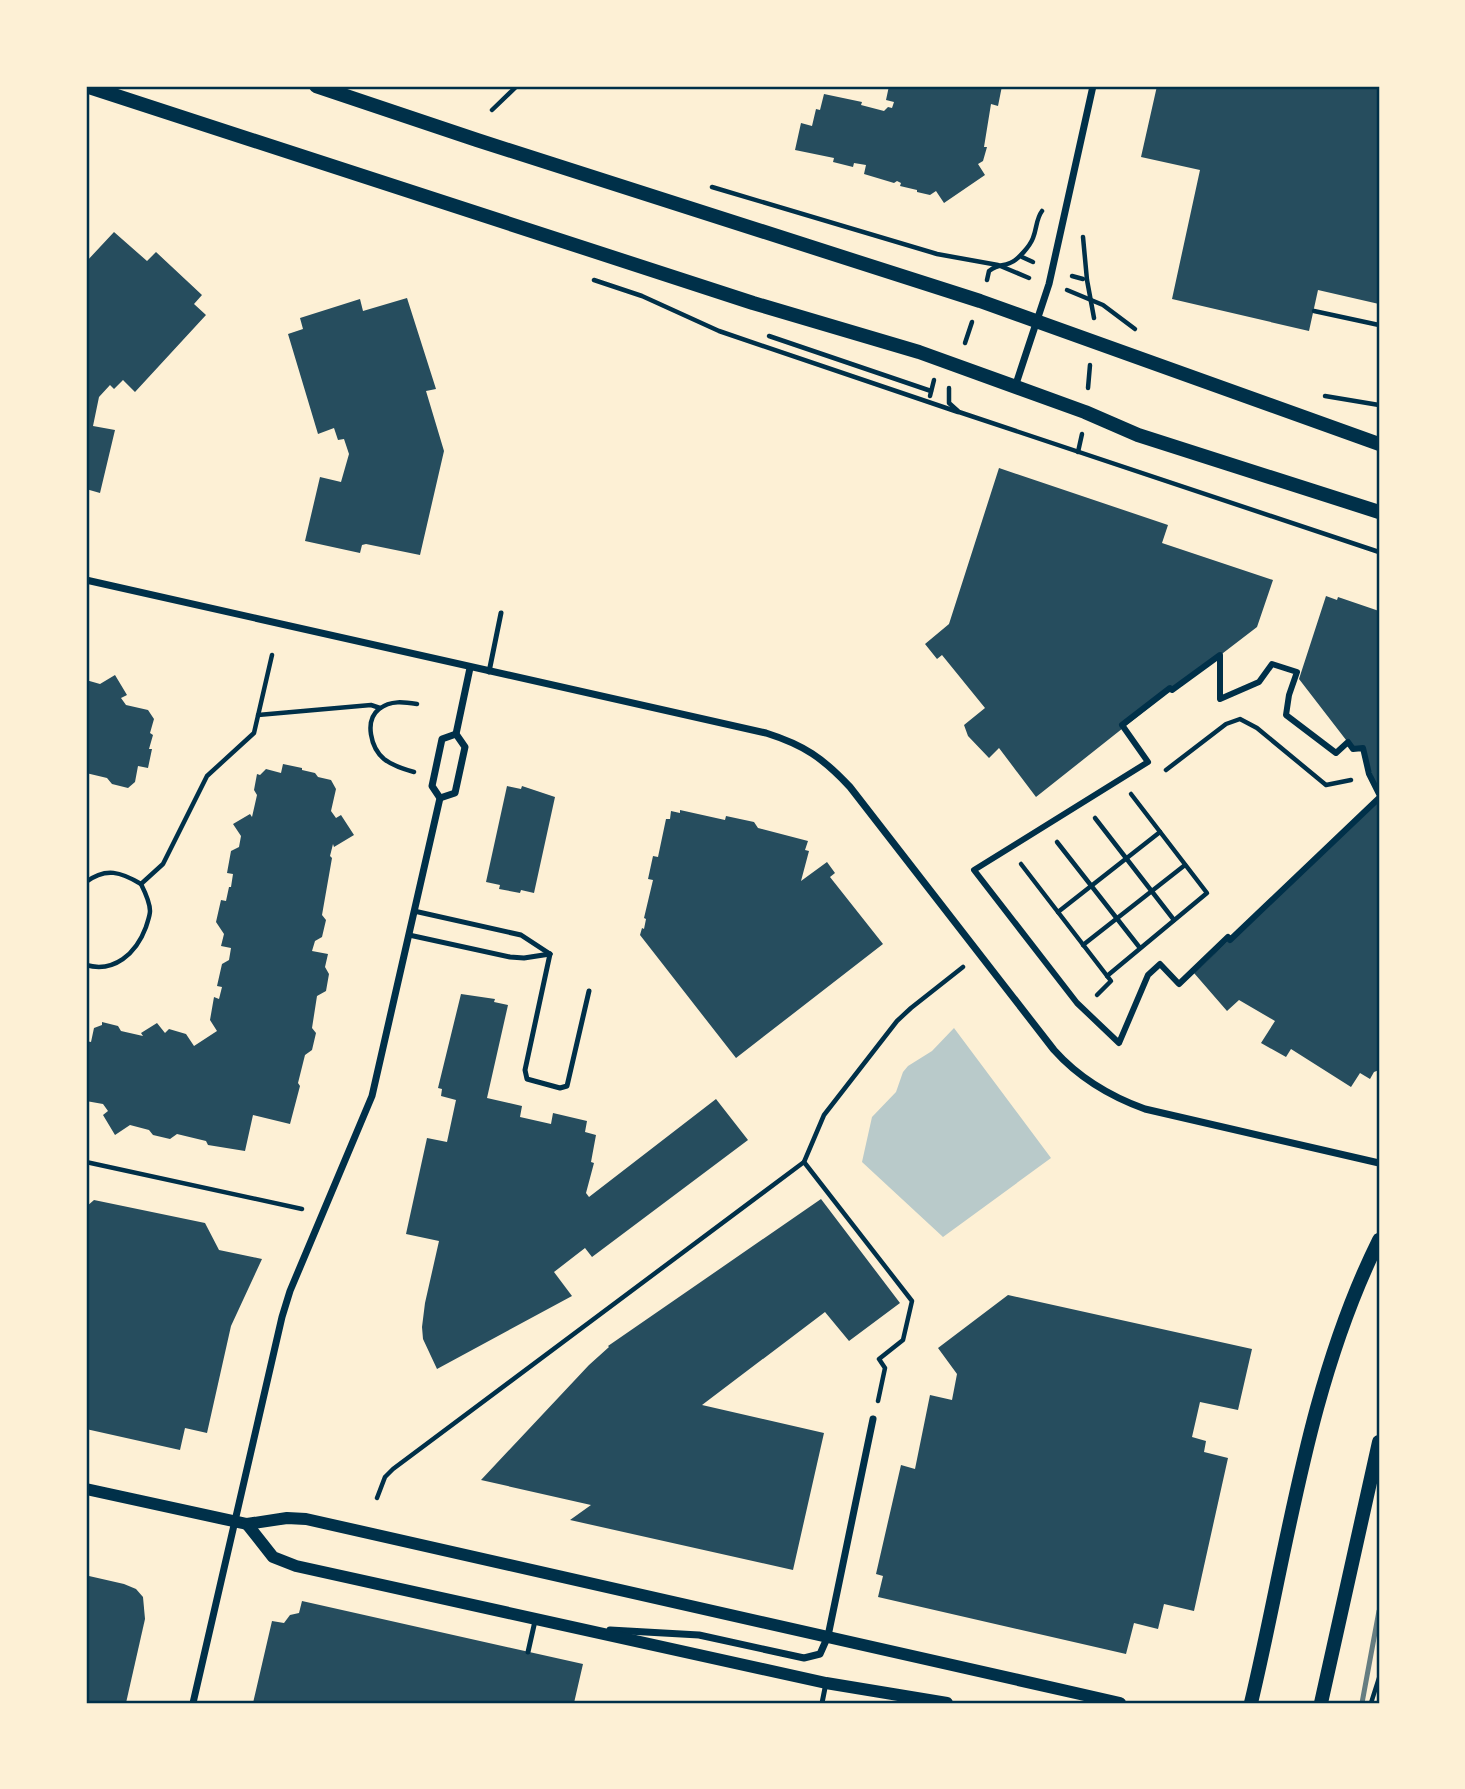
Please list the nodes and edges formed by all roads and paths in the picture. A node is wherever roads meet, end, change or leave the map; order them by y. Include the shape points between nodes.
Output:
1 (86, 86) edge
2 (316, 86) edge
3 (517, 86) edge
4 (1093, 86) edge
5 (492, 110) dead end
6 (710, 186) dead end
7 (1068, 200) junction
8 (1022, 257) dead end
9 (1034, 262) dead end
10 (998, 265) junction
11 (1020, 275) dead end
12 (1072, 276) dead end
13 (586, 277) dead end
14 (1083, 279) dead end
15 (1075, 292) dead end
16 (979, 301) junction
17 (1092, 301) junction
18 (1314, 311) dead end
19 (1037, 323) junction
20 (1379, 325) edge
21 (1142, 332) dead end
22 (765, 335) dead end
23 (1093, 341) junction
24 (957, 366) junction
25 (935, 379) dead end
26 (1015, 387) junction
27 (1315, 393) dead end
28 (1379, 405) edge
29 (959, 412) junction
30 (1085, 412) junction
31 (1379, 444) edge
32 (1078, 452) junction
33 (1379, 512) edge
34 (1379, 552) edge
35 (86, 580) edge
36 (501, 613) dead end
37 (272, 655) dead end
38 (470, 668) junction
39 (489, 672) junction
40 (417, 704) dead end
41 (380, 708) junction
42 (258, 715) junction
43 (456, 734) junction
44 (1179, 760) dead end
45 (419, 773) dead end
46 (1369, 774) junction
47 (1131, 794) dead end
48 (1379, 796) edge
49 (440, 798) junction
50 (1095, 818) dead end
51 (1160, 832) junction
52 (1057, 842) dead end
53 (1126, 858) junction
54 (1021, 864) dead end
55 (1185, 865) junction
56 (86, 882) edge
57 (141, 884) junction
58 (1091, 886) junction
59 (1152, 891) junction
60 (414, 911) junction
61 (1058, 912) junction
62 (1117, 918) junction
63 (1174, 920) junction
64 (409, 935) junction
65 (1083, 945) junction
66 (1140, 948) junction
67 (550, 954) junction
68 (981, 954) junction
69 (86, 965) edge
70 (589, 991) dead end
71 (86, 1162) edge
72 (804, 1162) junction
73 (1379, 1163) edge
74 (323, 1214) junction
75 (1379, 1240) edge
76 (873, 1419) joint
77 (1379, 1442) edge
78 (86, 1489) edge
79 (377, 1498) dead end
80 (241, 1523) junction
81 (536, 1618) junction
82 (592, 1630) junction
83 (828, 1636) junction
84 (528, 1652) dead end
85 (1379, 1678) edge
86 (827, 1683) junction
87 (193, 1703) edge
88 (822, 1703) edge
89 (947, 1703) edge
90 (1120, 1703) edge
91 (1251, 1703) edge
92 (1321, 1703) edge
93 (1371, 1703) edge

1 - 24 main road
2 - 16 main road
3 - 5 path
4 - 7 street
6 - 10 path via 937,254
7 - 10 path via 1045,209 1027,248 1009,264
7 - 17 path via 1082,223
7 - 19 street
8 - 9 path
10 - 11 path
10 - 16 path via 989,271
12 - 14 path
13 - 29 path via 719,331
15 - 17 path
16 - 19 main road
16 - 24 path
17 - 21 path
17 - 23 path
18 - 20 path
19 - 23 main road
19 - 26 street
22 - 25 path via 931,394
23 - 30 path
23 - 31 main road
24 - 26 main road
24 - 29 path via 949,403
26 - 30 main road
27 - 28 path
29 - 32 path
30 - 32 path
30 - 33 main road via 1138,435
32 - 34 path
35 - 38 street
36 - 39 lane
37 - 42 path
38 - 39 street
38 - 43 street
39 - 68 street via 766,733 811,750 850,787
40 - 41 path via 402,701
41 - 42 path via 371,705
41 - 45 path via 370,730 372,744 394,766
42 - 57 path via 254,733 207,776 163,864
43 - 49 street via 465,747 454,793
43 - 49 street via 442,738 432,786
44 - 46 path via 1230,721 1240,719 1326,785
46 - 48 street
46 - 48 street via 1363,748 1353,749 1348,742 1336,753 1286,715 1297,672 1272,664 1259,682 1220,699 1220,655 1122,725 1148,762 974,870 1077,1003 1119,1042 1148,975 1160,964 1179,984
47 - 51 path
49 - 60 street
50 - 53 path
51 - 53 path
51 - 55 path
52 - 58 path
53 - 58 path
53 - 59 path
54 - 61 path
55 - 59 path
55 - 63 path via 1207,893
56 - 57 path via 113,871
57 - 69 path via 150,911 141,940 119,962 100,969
58 - 61 path
58 - 62 path
59 - 62 path
59 - 63 path
60 - 64 street
60 - 67 lane via 515,933
61 - 65 path
62 - 65 path
62 - 66 path
63 - 66 path
64 - 67 lane via 510,957
64 - 74 street via 372,1096
65 - 66 path via 1109,978
67 - 70 lane via 525,1070 527,1079 567,1086
68 - 72 path via 897,1021 824,1115
68 - 73 street via 1054,1050 1108,1093 1182,1119
71 - 74 path
72 - 76 path via 912,1301 903,1340 879,1359 885,1368
72 - 79 path via 393,1469
74 - 80 street via 285,1307
75 - 91 main road via 1329,1362
76 - 83 street
77 - 92 main road
78 - 80 street
80 - 81 street via 286,1563
80 - 83 street via 306,1519
80 - 87 street
81 - 82 street
81 - 84 lane
82 - 83 street via 677,1632 810,1658 823,1651
82 - 86 street
83 - 90 street
85 - 93 path
86 - 88 lane
86 - 89 street

